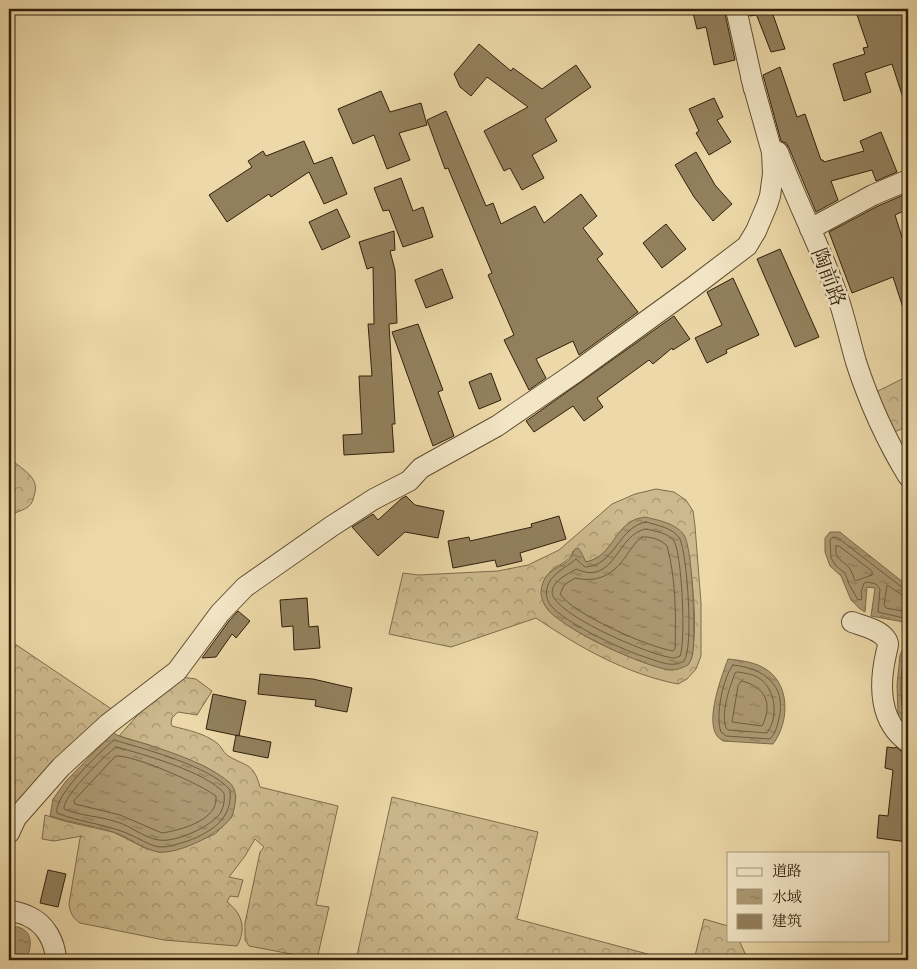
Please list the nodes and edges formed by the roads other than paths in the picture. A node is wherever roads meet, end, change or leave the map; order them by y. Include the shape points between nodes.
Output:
1 (736, 9) edge
2 (751, 77) junction
3 (908, 180) edge
4 (810, 229) junction
5 (908, 476) edge
6 (852, 622) dead end
7 (908, 742) edge
8 (9, 833) edge
9 (9, 910) edge
10 (56, 960) edge

1 - 2 street
2 - 4 street, 陶前路
2 - 8 street via 772,152 773,174 768,205 747,246 497,426 421,468 409,481 332,526 246,587 220,613 177,671 108,724 62,767 16,818
3 - 4 street
4 - 5 street, 陶前路 via 836,291 868,395
6 - 7 street via 877,632 889,644 883,698 891,725
9 - 10 street via 28,915 48,932

